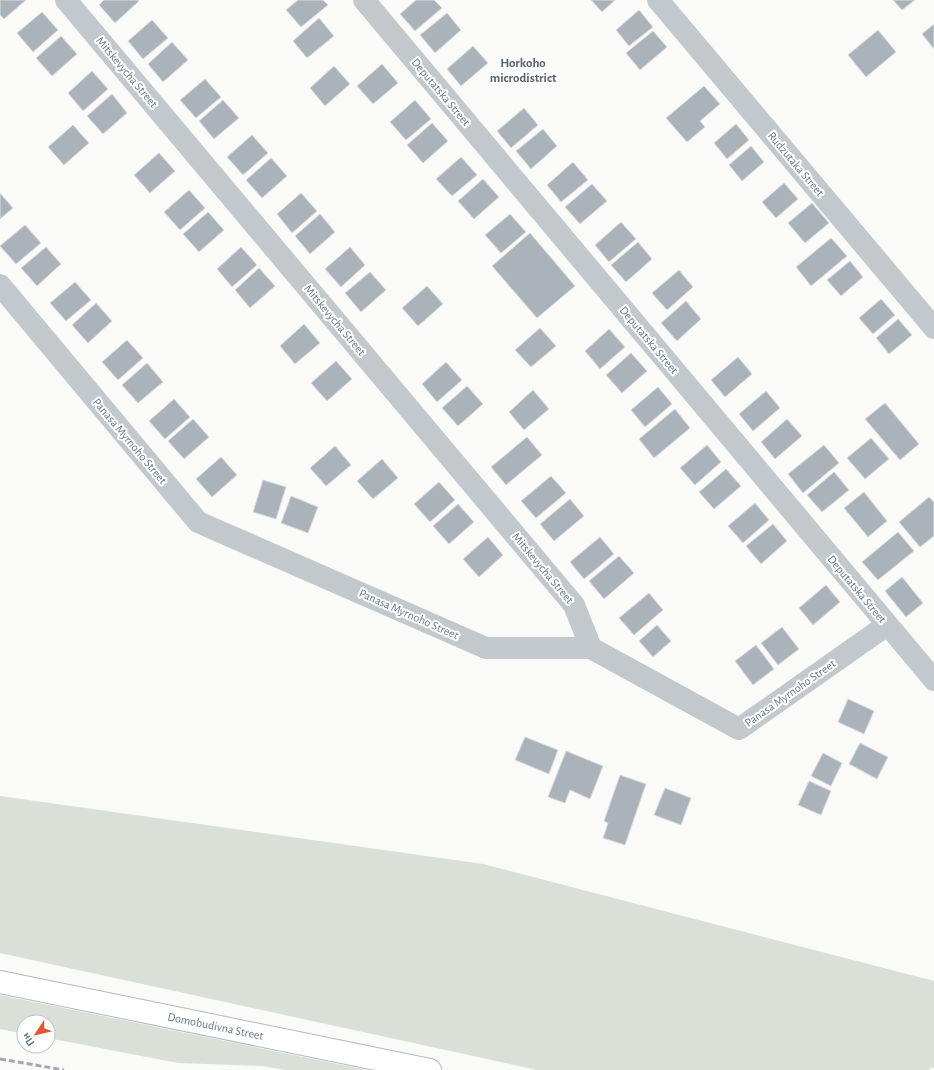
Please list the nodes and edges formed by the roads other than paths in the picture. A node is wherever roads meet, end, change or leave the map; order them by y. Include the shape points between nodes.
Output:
1 (66, 0) edge
2 (364, 0) edge
3 (658, 0) edge
4 (0, 285) edge
5 (934, 328) edge
6 (887, 625) junction
7 (591, 648) junction
8 (934, 680) edge
9 (0, 982) edge
10 (430, 1070) edge

1 - 7 street, Mitskevycha Street via 574,605
2 - 6 street, Deputatska Street
3 - 5 street, Rudzutaka Street
4 - 7 street, Panasa Myrnoho Street via 198,522 486,648
6 - 7 street, Panasa Myrnoho Street via 739,729
6 - 8 street, Deputatska Street
9 - 10 street, Domobudivna Street

